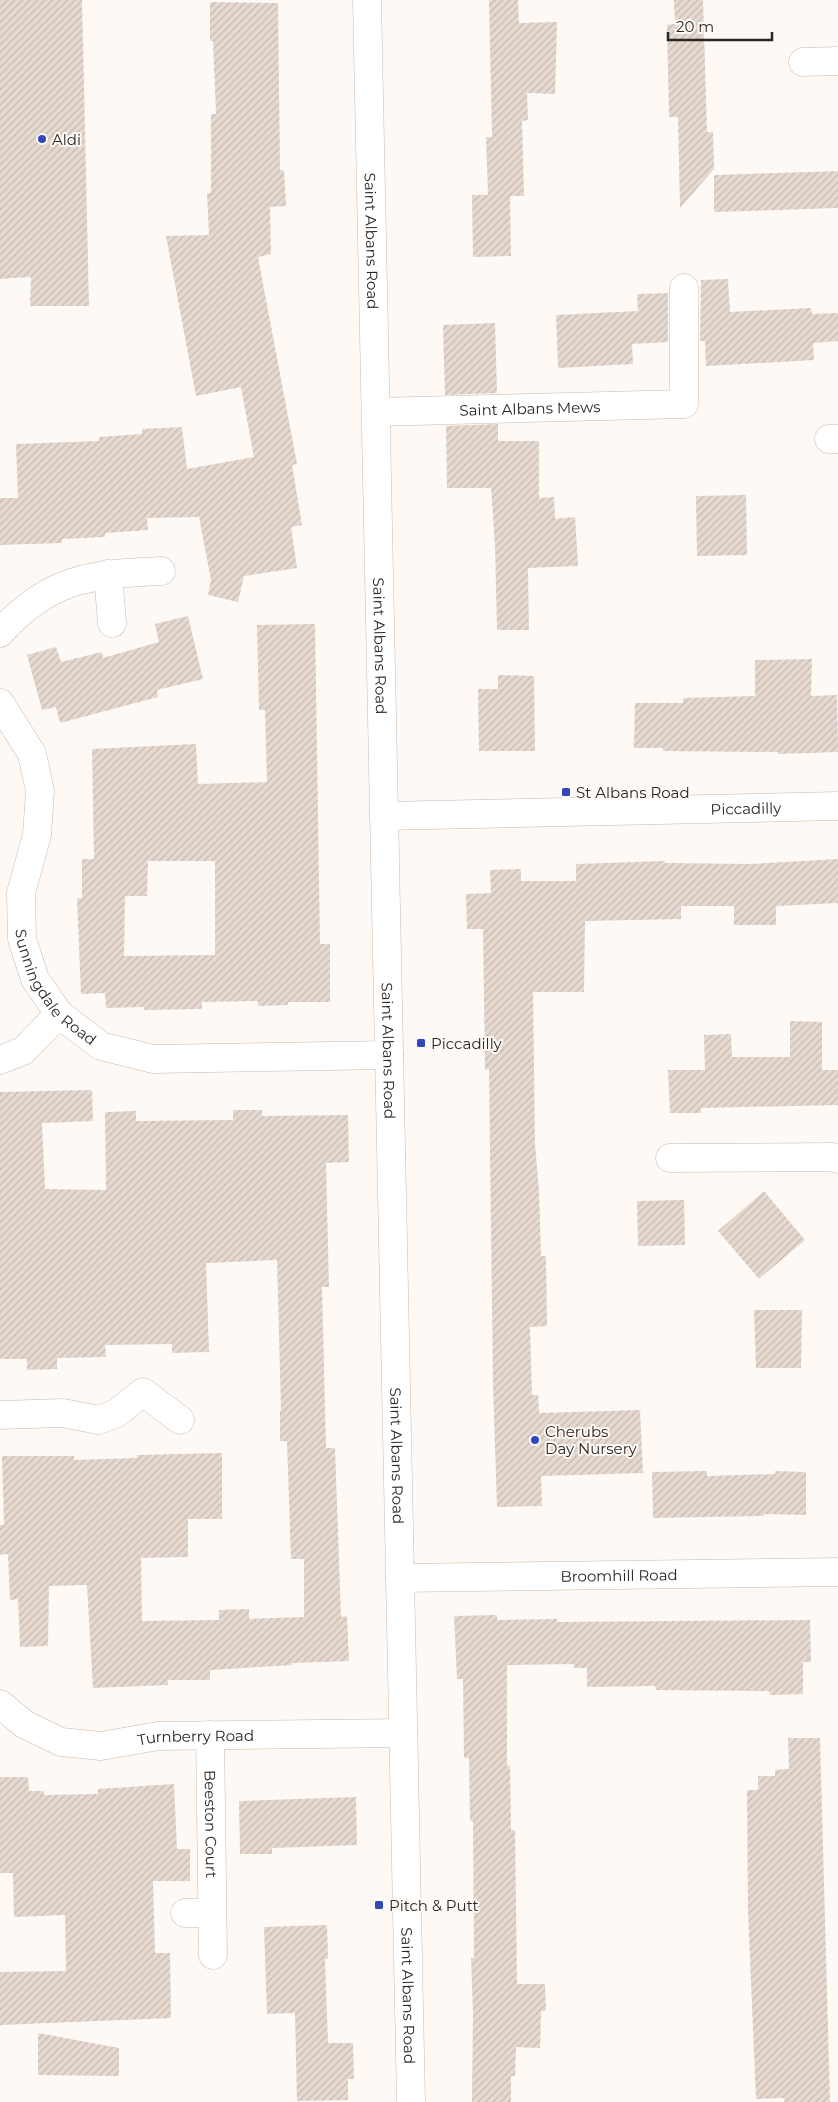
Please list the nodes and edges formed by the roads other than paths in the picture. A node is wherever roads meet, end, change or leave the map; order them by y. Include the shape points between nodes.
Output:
1 (367, 0) edge
2 (838, 61) edge
3 (803, 62) dead end
4 (684, 288) dead end
5 (376, 412) junction
6 (161, 571) dead end
7 (108, 574) junction
8 (112, 623) dead end
9 (0, 633) edge
10 (0, 703) edge
11 (838, 806) edge
12 (384, 816) junction
13 (60, 1014) junction
14 (389, 1055) junction
15 (0, 1060) edge
16 (670, 1158) dead end
17 (838, 1159) edge
18 (0, 1415) edge
19 (180, 1420) dead end
20 (838, 1572) edge
21 (400, 1578) junction
22 (0, 1704) edge
23 (403, 1734) junction
24 (210, 1735) junction
25 (185, 1913) dead end
26 (212, 1913) junction
27 (212, 1955) dead end
28 (411, 2102) edge

1 - 5 street, Saint Albans Road
2 - 3 street
4 - 5 street, Saint Albans Mews via 684,404
5 - 12 street, Saint Albans Road
6 - 7 street
7 - 8 street
7 - 9 street via 72,581 50,591 28,606
10 - 13 street, Sunningdale Road via 32,754 40,791 37,835 21,893 22,939 34,980
11 - 12 street, Piccadilly
12 - 14 street, Saint Albans Road
13 - 14 street, Sunningdale Road via 101,1046 152,1059
13 - 15 street via 23,1051
14 - 21 street, Saint Albans Road
16 - 17 street
18 - 19 street via 64,1413 98,1420 117,1412 143,1392
20 - 21 street, Broomhill Road
21 - 23 street, Saint Albans Road
22 - 24 street, Turnberry Road via 24,1724 61,1742 101,1746 158,1736
23 - 24 street, Turnberry Road
23 - 28 street, Saint Albans Road
24 - 26 street, Beeston Court
25 - 26 street
26 - 27 street, Beeston Court

